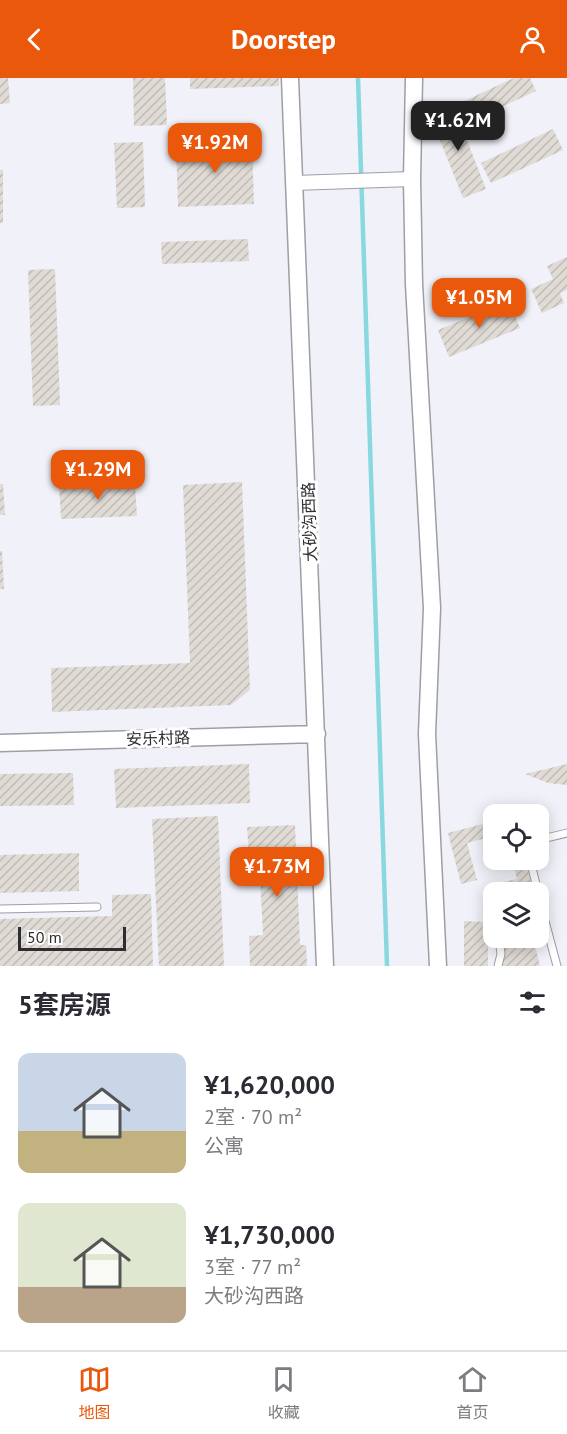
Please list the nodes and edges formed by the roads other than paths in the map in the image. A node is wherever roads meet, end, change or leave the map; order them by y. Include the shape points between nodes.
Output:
1 (290, 78) edge
2 (414, 78) edge
3 (412, 179) junction
4 (302, 183) junction
5 (316, 734) junction
6 (0, 743) edge
7 (567, 833) edge
8 (549, 837) edge
9 (98, 907) dead end
10 (0, 909) edge
11 (549, 935) edge
12 (500, 948) edge
13 (325, 966) edge
14 (438, 966) edge
15 (498, 966) edge
16 (557, 966) edge

1 - 4 street, 大砂沟西路
2 - 3 street
3 - 4 street
3 - 14 street via 432,608 427,734
4 - 5 street, 大砂沟西路
5 - 6 street, 安乐村路
5 - 13 street, 大砂沟西路
7 - 8 lane
9 - 10 lane
11 - 16 lane
12 - 15 lane

